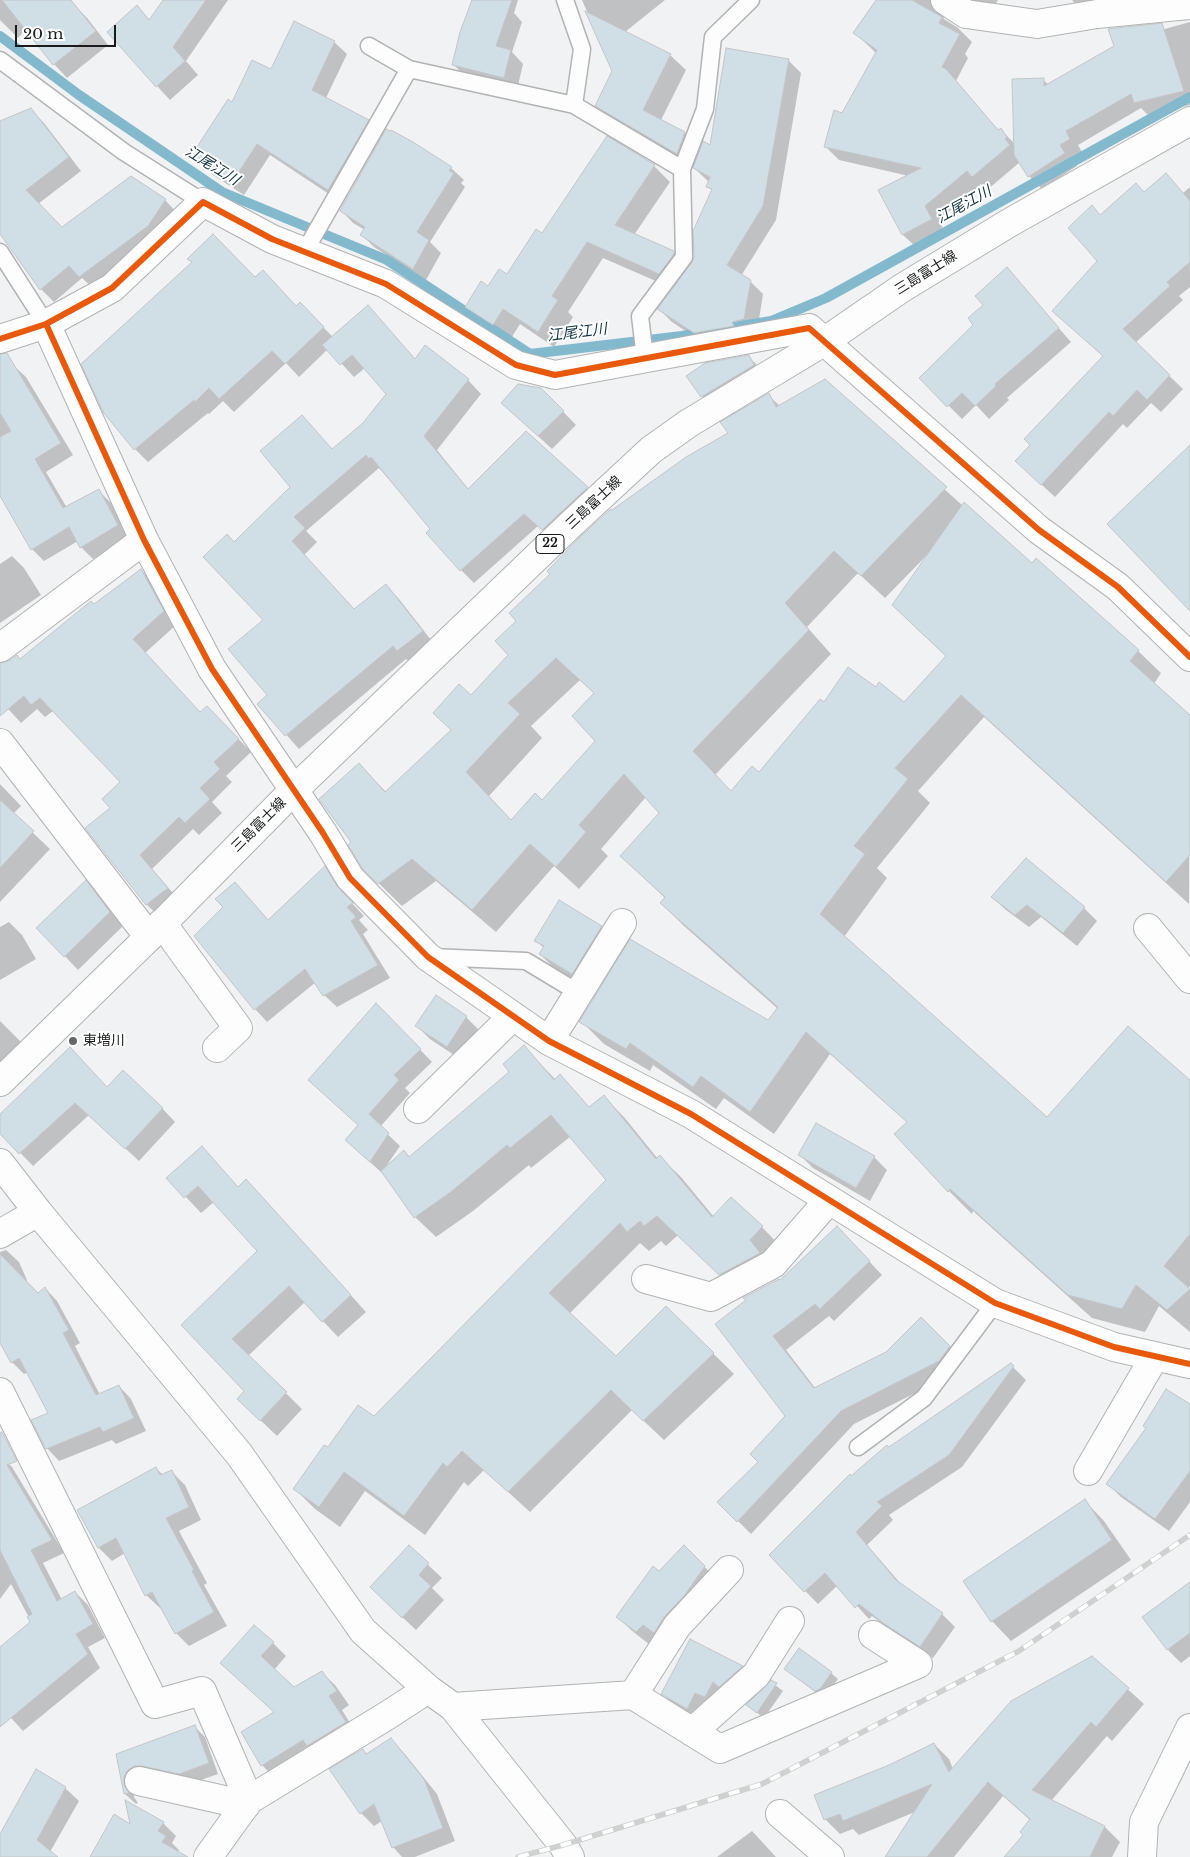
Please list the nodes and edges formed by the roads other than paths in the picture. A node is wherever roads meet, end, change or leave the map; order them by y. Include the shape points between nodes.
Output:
1 (565, 0) edge
2 (752, 0) edge
3 (945, 0) edge
4 (1190, 5) edge
5 (1055, 10) edge
6 (369, 46) dead end
7 (0, 60) edge
8 (409, 69) junction
9 (574, 105) junction
10 (1190, 120) edge
11 (682, 169) junction
12 (203, 202) junction
13 (305, 251) junction
14 (0, 252) edge
15 (46, 324) junction
16 (0, 340) edge
17 (825, 341) junction
18 (645, 356) junction
19 (144, 540) junction
20 (0, 648) edge
21 (1190, 657) edge
22 (0, 743) edge
23 (294, 790) junction
24 (622, 923) dead end
25 (1148, 928) dead end
26 (155, 930) junction
27 (428, 957) junction
28 (1190, 979) edge
29 (579, 993) junction
30 (513, 1016) junction
31 (549, 1041) junction
32 (217, 1048) dead end
33 (0, 1082) edge
34 (418, 1109) dead end
35 (0, 1164) edge
36 (829, 1200) junction
37 (38, 1212) junction
38 (0, 1234) edge
39 (646, 1279) dead end
40 (995, 1303) junction
41 (1155, 1356) junction
42 (1190, 1364) edge
43 (0, 1392) edge
44 (858, 1447) dead end
45 (1088, 1471) dead end
46 (729, 1570) dead end
47 (790, 1621) dead end
48 (873, 1635) dead end
49 (428, 1689) junction
50 (633, 1696) junction
51 (453, 1707) junction
52 (1190, 1728) edge
53 (692, 1732) junction
54 (139, 1781) dead end
55 (247, 1803) junction
56 (780, 1814) dead end
57 (208, 1857) edge
58 (570, 1857) edge
59 (830, 1857) edge
60 (1142, 1857) edge

1 - 9 lane via 582,49
2 - 11 lane via 713,37 705,109
3 - 5 street via 966,14 1037,24
4 - 5 street via 1096,14
6 - 8 lane
7 - 12 lane via 124,152
8 - 9 lane
8 - 13 lane
9 - 11 lane
10 - 17 street, 三島富士線 / 22 via 1009,223 902,288
11 - 18 lane via 684,258 640,316
12 - 13 street via 272,239
12 - 15 street via 112,288
13 - 18 street via 386,284 516,365 555,374
14 - 15 lane
15 - 16 street
15 - 19 street
17 - 18 street via 809,328
17 - 21 street via 1039,530 1118,587
17 - 23 street, 三島富士線 / 22 via 689,423 651,450
19 - 20 street
19 - 23 street via 212,669
22 - 26 street
23 - 26 street, 三島富士線 / 22
23 - 27 street via 350,878
24 - 29 street
25 - 28 street
26 - 32 street via 238,1028
26 - 33 street, 三島富士線 / 22
27 - 29 lane via 526,962
27 - 30 street
29 - 31 street
30 - 31 street
30 - 34 street
31 - 36 street via 691,1114
35 - 37 street
36 - 39 street via 773,1264 711,1297
36 - 40 street
37 - 38 street
37 - 49 street via 239,1454 363,1631
40 - 41 street via 1114,1347
40 - 44 lane via 924,1398
41 - 42 street
41 - 45 street
43 - 55 street via 155,1704 202,1691
46 - 50 street via 677,1626
47 - 53 street via 756,1675
48 - 53 street via 918,1664 720,1748
49 - 51 street
49 - 55 street
50 - 51 street
50 - 53 street
51 - 58 street
52 - 60 street via 1144,1822
54 - 55 street
55 - 57 street
56 - 59 street

